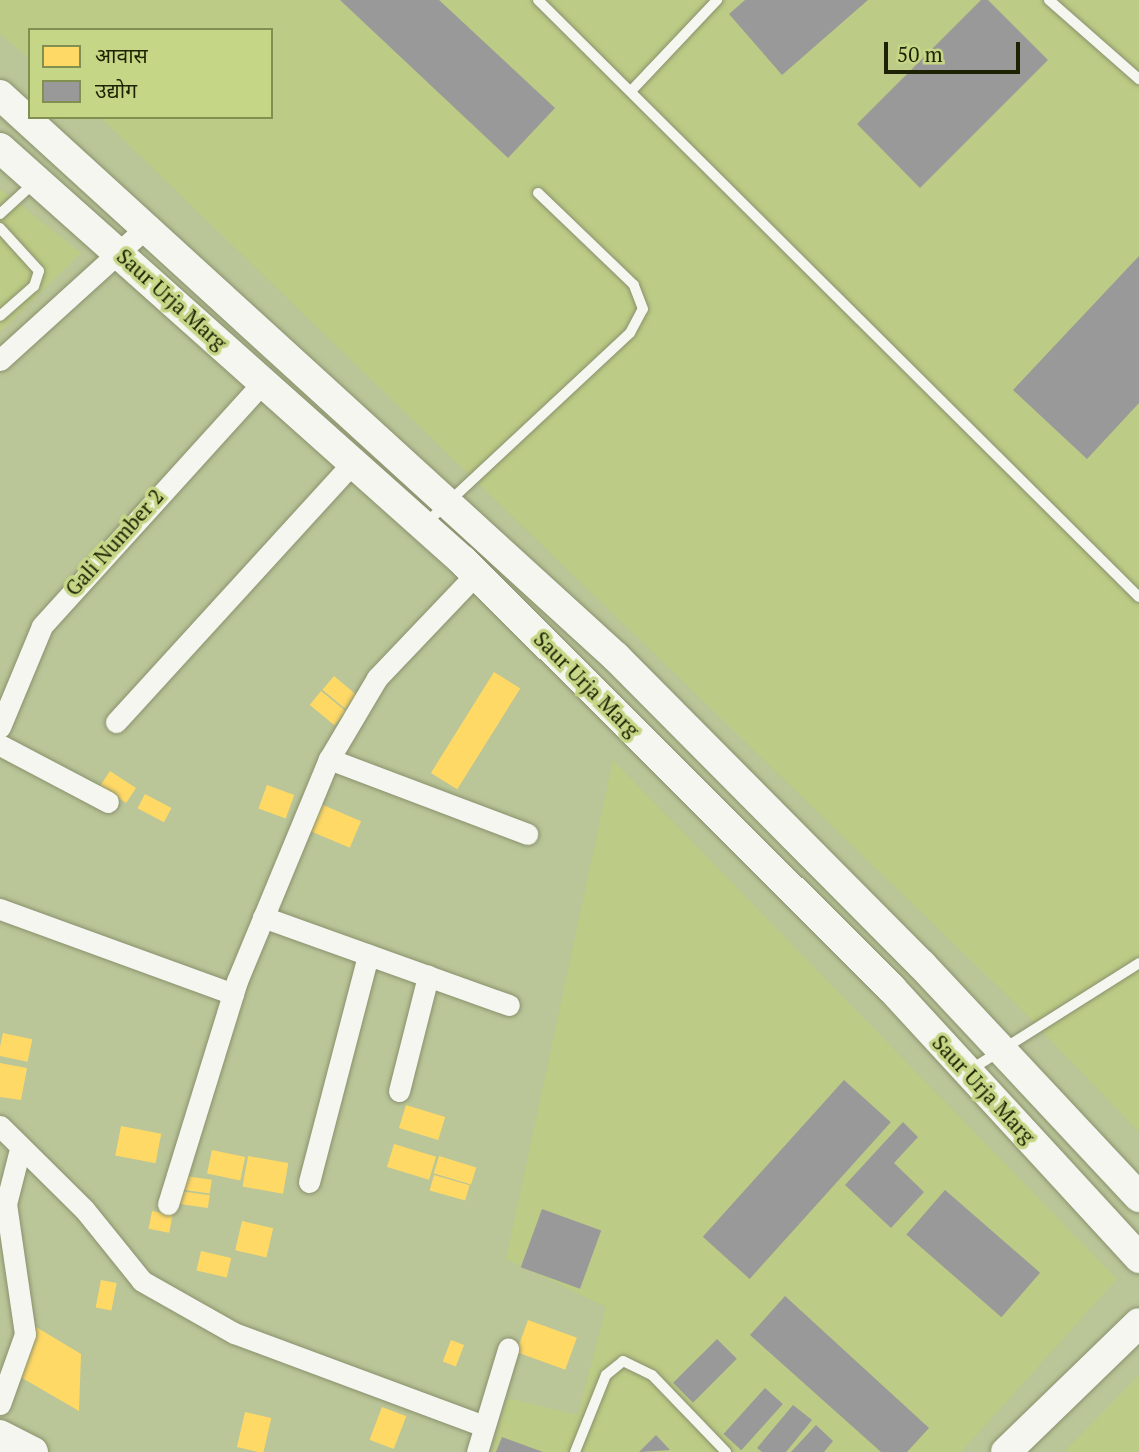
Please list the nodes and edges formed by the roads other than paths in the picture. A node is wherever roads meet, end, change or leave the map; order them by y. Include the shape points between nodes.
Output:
1 (538, 0) edge
2 (717, 0) edge
3 (1049, 0) edge
4 (1139, 79) edge
5 (632, 90) junction
6 (0, 95) edge
7 (0, 148) edge
8 (37, 180) junction
9 (538, 193) dead end
10 (0, 214) edge
11 (149, 225) junction
12 (0, 228) edge
13 (118, 251) junction
14 (0, 316) edge
15 (0, 360) edge
16 (264, 381) junction
17 (353, 462) junction
18 (449, 499) junction
19 (424, 525) junction
20 (476, 574) junction
21 (1139, 597) edge
22 (668, 709) junction
23 (116, 722) dead end
24 (0, 727) edge
25 (642, 739) junction
26 (0, 745) edge
27 (329, 759) junction
28 (108, 802) dead end
29 (527, 834) dead end
30 (0, 909) edge
31 (263, 917) junction
32 (368, 955) junction
33 (1139, 963) edge
34 (428, 976) junction
35 (233, 994) junction
36 (509, 1005) dead end
37 (1000, 1050) junction
38 (968, 1072) junction
39 (399, 1091) dead end
40 (0, 1126) edge
41 (20, 1149) junction
42 (309, 1182) dead end
43 (1139, 1198) edge
44 (168, 1204) dead end
45 (1139, 1258) edge
46 (1139, 1323) edge
47 (508, 1349) dead end
48 (0, 1404) edge
49 (484, 1426) junction
50 (0, 1435) edge
51 (33, 1452) edge
52 (477, 1452) edge
53 (575, 1452) edge
54 (726, 1452) edge
55 (1006, 1452) edge

1 - 5 lane
2 - 5 lane
3 - 4 lane
5 - 21 lane
6 - 11 street, Saur Urja Marg
7 - 8 street, Saur Urja Marg
8 - 10 lane
8 - 13 street, Saur Urja Marg
9 - 18 lane via 634,285 643,309 630,333
11 - 13 street
11 - 18 street, Saur Urja Marg
12 - 14 lane via 38,271 34,286
13 - 15 street
13 - 16 street, Saur Urja Marg
16 - 17 street, Saur Urja Marg
16 - 24 street, Gali Number 2 via 42,626
17 - 19 street, Saur Urja Marg
17 - 23 street
18 - 19 lane
18 - 22 street, Saur Urja Marg
19 - 20 street, Saur Urja Marg
20 - 25 street, Saur Urja Marg
20 - 27 street via 377,678
22 - 25 street
22 - 37 street, Saur Urja Marg
25 - 38 street, Saur Urja Marg
26 - 28 street
27 - 29 street
27 - 31 street
30 - 35 street
31 - 32 street
31 - 35 street
32 - 34 street
32 - 42 street
33 - 37 lane
34 - 36 street
34 - 39 street
35 - 44 street
37 - 38 lane
37 - 43 street, Saur Urja Marg
38 - 45 street, Saur Urja Marg
40 - 41 street
41 - 48 street via 6,1204 25,1334
41 - 49 street via 84,1209 142,1281 234,1333
46 - 55 street
47 - 49 street
49 - 52 street
50 - 51 street
53 - 54 lane via 606,1375 623,1361 652,1375

